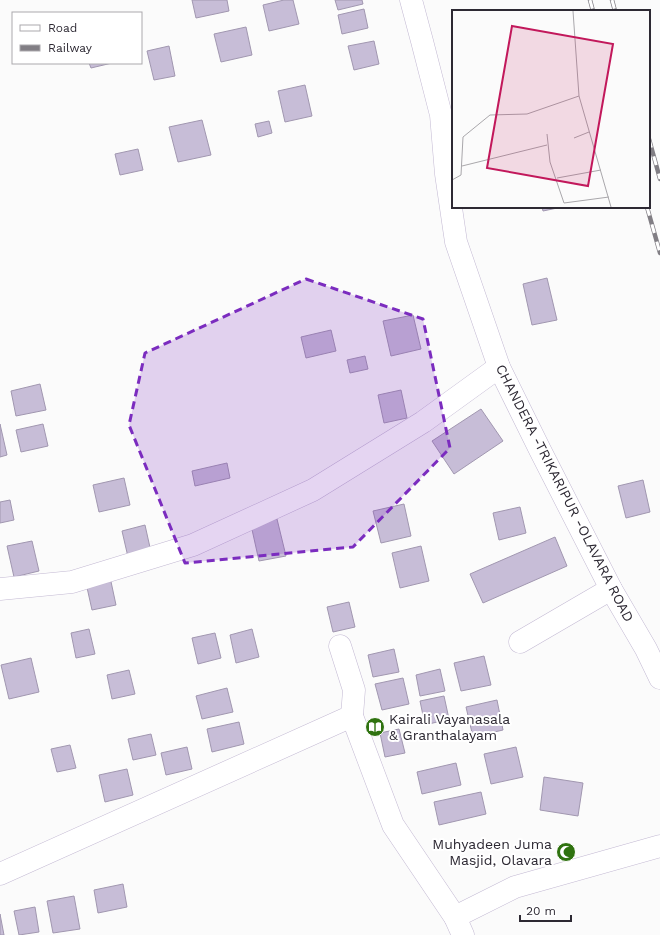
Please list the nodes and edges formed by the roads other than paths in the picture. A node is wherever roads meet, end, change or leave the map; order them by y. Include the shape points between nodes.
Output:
1 (411, 0) edge
2 (499, 367) junction
3 (0, 589) edge
4 (611, 589) junction
5 (520, 642) dead end
6 (340, 646) dead end
7 (660, 678) edge
8 (352, 716) junction
9 (660, 846) edge
10 (0, 874) edge
11 (459, 926) edge

1 - 2 street, CHANDERA -TRIKARIPUR -OLAVARA ROAD via 441,115 456,242
2 - 3 street via 423,422 313,490 193,545 72,582
2 - 4 street, CHANDERA -TRIKARIPUR -OLAVARA ROAD
4 - 5 street
4 - 7 street, CHANDERA -TRIKARIPUR -OLAVARA ROAD
6 - 8 street via 354,690
8 - 10 street
8 - 11 street via 393,825
9 - 11 street via 515,887

